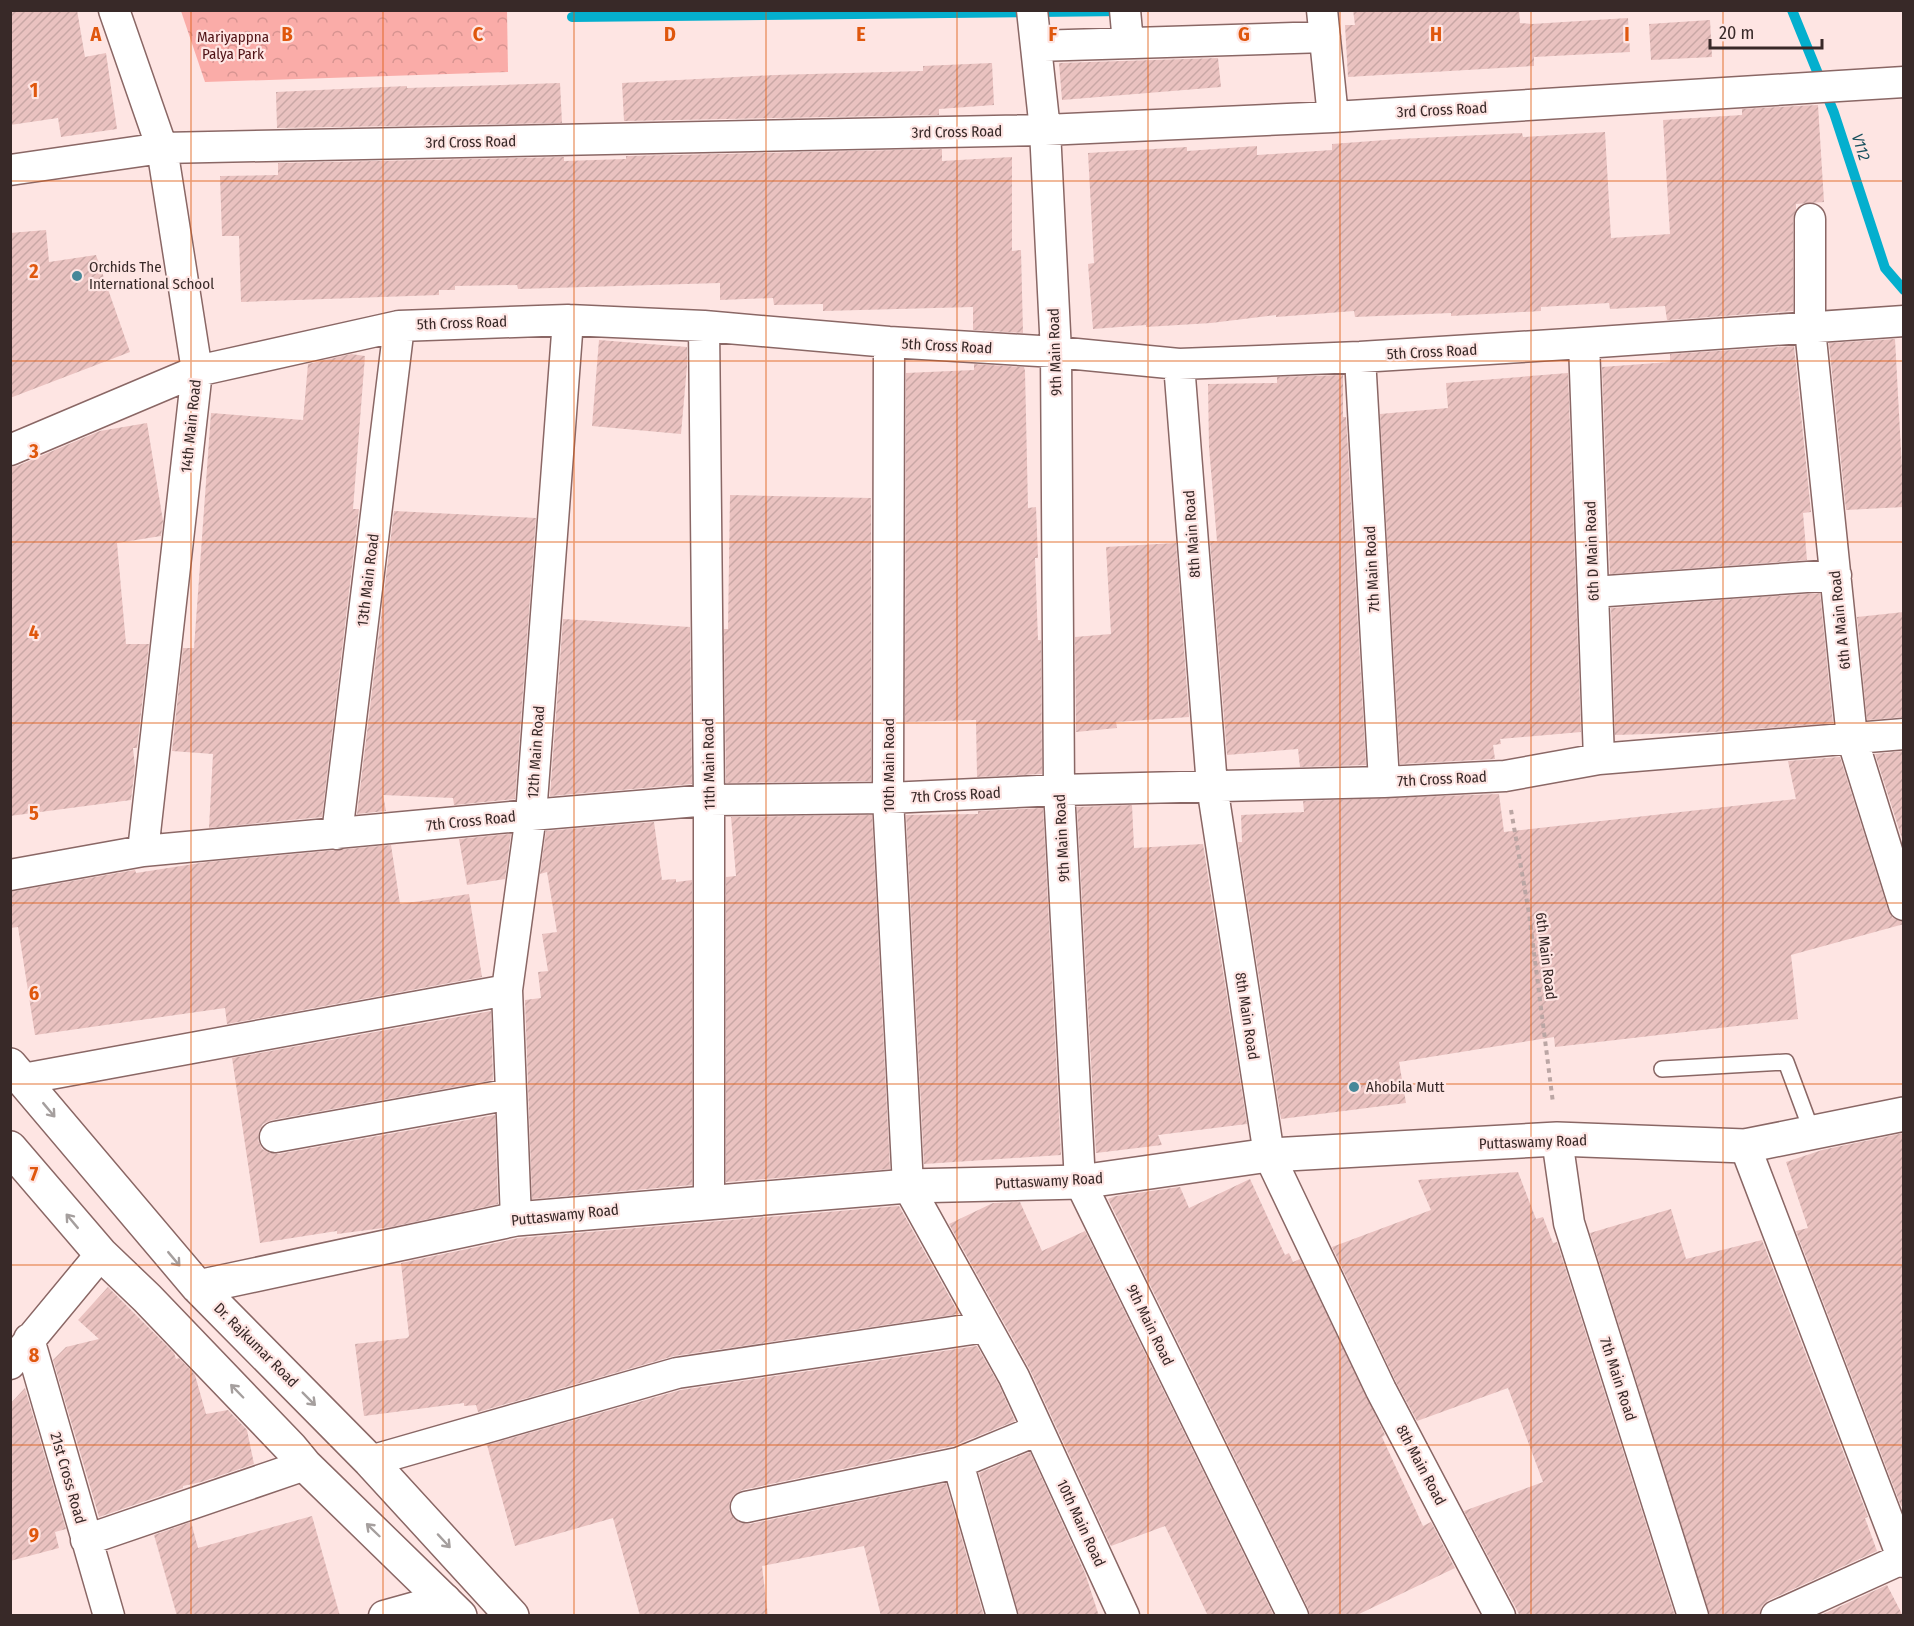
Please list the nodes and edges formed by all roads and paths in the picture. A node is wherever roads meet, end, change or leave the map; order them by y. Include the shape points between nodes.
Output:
1 (114, 10) edge
2 (1324, 24) edge
3 (1127, 27) edge
4 (1034, 29) edge
5 (1904, 82) edge
6 (1333, 117) junction
7 (1045, 130) junction
8 (162, 148) junction
9 (10, 171) edge
10 (1810, 219) dead end
11 (568, 320) junction
12 (1904, 321) edge
13 (399, 326) junction
14 (704, 326) junction
15 (1810, 329) junction
16 (889, 342) junction
17 (1584, 343) junction
18 (1056, 352) junction
19 (1360, 357) junction
20 (1179, 364) junction
21 (197, 371) junction
22 (10, 450) edge
23 (1836, 575) junction
24 (1593, 592) junction
25 (1904, 734) edge
26 (1852, 738) junction
27 (1599, 759) junction
28 (1505, 776) junction
29 (1384, 782) junction
30 (1212, 786) junction
31 (1059, 790) junction
32 (888, 798) junction
33 (710, 800) junction
34 (531, 814) junction
35 (337, 834) junction
36 (143, 851) junction
37 (10, 875) edge
38 (1904, 905) edge
39 (507, 990) junction
40 (1662, 1069) dead end
41 (17, 1072) edge
42 (511, 1094) junction
43 (1904, 1114) edge
44 (1812, 1132) junction
45 (275, 1137) dead end
46 (1557, 1139) junction
47 (1745, 1146) junction
48 (10, 1148) edge
49 (1269, 1155) junction
50 (1080, 1182) junction
51 (908, 1186) junction
52 (709, 1202) junction
53 (516, 1219) junction
54 (101, 1254) junction
55 (198, 1287) junction
56 (986, 1327) junction
57 (29, 1339) junction
58 (10, 1364) edge
59 (1038, 1430) junction
60 (370, 1461) junction
61 (958, 1463) junction
62 (305, 1466) junction
63 (746, 1506) dead end
64 (86, 1540) junction
65 (1903, 1560) edge
66 (452, 1607) edge
67 (109, 1616) edge
68 (384, 1616) edge
69 (512, 1616) edge
70 (1002, 1616) edge
71 (1124, 1616) edge
72 (1293, 1616) edge
73 (1500, 1616) edge
74 (1693, 1616) edge
75 (1776, 1616) edge

1 - 8 street, 14th Main Road
2 - 3 street
2 - 6 street
3 - 4 street
4 - 7 street, 9th Main Road
5 - 6 street, 3rd Cross Road
6 - 7 street, 3rd Cross Road
7 - 8 street, 3rd Cross Road
7 - 18 street, 9th Main Road
8 - 9 street, 3rd Cross Road
8 - 21 street, 14th Main Road
10 - 15 street, 6th A Main Road
11 - 13 street, 5th Cross Road
11 - 14 street, 5th Cross Road
11 - 34 street, 12th Main Road
12 - 15 street, 5th Cross Road
13 - 21 street, 5th Cross Road
13 - 35 street, 13th Main Road
14 - 16 street, 5th Cross Road
14 - 33 street, 11th Main Road
15 - 17 street, 5th Cross Road
15 - 23 street, 6th A Main Road
16 - 18 street, 5th Cross Road
16 - 32 street, 10th Main Road
17 - 19 street, 5th Cross Road
17 - 24 street, 6th D Main Road
18 - 20 street, 5th Cross Road
18 - 31 street, 9th Main Road
19 - 20 street, 5th Cross Road
19 - 29 street, 7th Main Road
20 - 30 street, 8th Main Road
21 - 22 street, 5th Cross Road
21 - 36 street, 14th Main Road
23 - 24 street
23 - 26 street, 6th A Main Road
24 - 27 street, 6th D Main Road
25 - 26 street, 7th Cross Road
26 - 27 street, 7th Cross Road
26 - 38 street, 6th A Main Road
27 - 28 street, 7th Cross Road
28 - 29 street, 7th Cross Road
28 - 46 path, 6th Main Road via 1529,913
29 - 30 street, 7th Cross Road
30 - 31 street, 7th Cross Road
30 - 49 street, 8th Main Road
31 - 32 street, 7th Cross Road
31 - 50 street, 9th Main Road
32 - 33 street, 7th Cross Road
32 - 51 street, 10th Main Road
33 - 34 street, 7th Cross Road
33 - 52 street, 11th Main Road
34 - 35 street, 7th Cross Road
34 - 39 street, 12th Main Road
35 - 36 street, 7th Cross Road
36 - 37 street, 7th Cross Road
39 - 41 street
39 - 42 street, 12th Main Road
40 - 44 lane via 1786,1062
41 -> 55 main road, Dr. Rajkumar Road
42 - 45 street
42 - 53 street, 12th Main Road
43 - 44 main road, Puttaswamy Road
44 - 47 main road, Puttaswamy Road
46 - 47 main road, Puttaswamy Road
46 - 49 main road, Puttaswamy Road
46 - 74 street, 7th Main Road via 1569,1223
47 - 65 street
54 -> 48 main road
49 - 50 main road, Puttaswamy Road
49 - 73 street, 8th Main Road via 1381,1390
50 - 51 main road, Puttaswamy Road
50 - 72 street, 9th Main Road
51 - 52 main road, Puttaswamy Road
51 - 56 street, 10th Main Road
52 - 53 main road, Puttaswamy Road
53 - 55 main road, Puttaswamy Road
54 - 57 street
62 -> 54 main road
55 -> 60 main road, Dr. Rajkumar Road
56 - 59 street, 10th Main Road
56 - 60 street via 677,1373
57 - 58 street
57 - 64 street, 21st Cross Road
59 - 61 street
59 - 71 street, 10th Main Road
60 -> 69 main road, Dr. Rajkumar Road
61 - 63 street
61 - 70 street
62 - 64 street
66 -> 62 main road
64 - 67 street, 21st Cross Road
65 - 75 street
66 - 68 street

